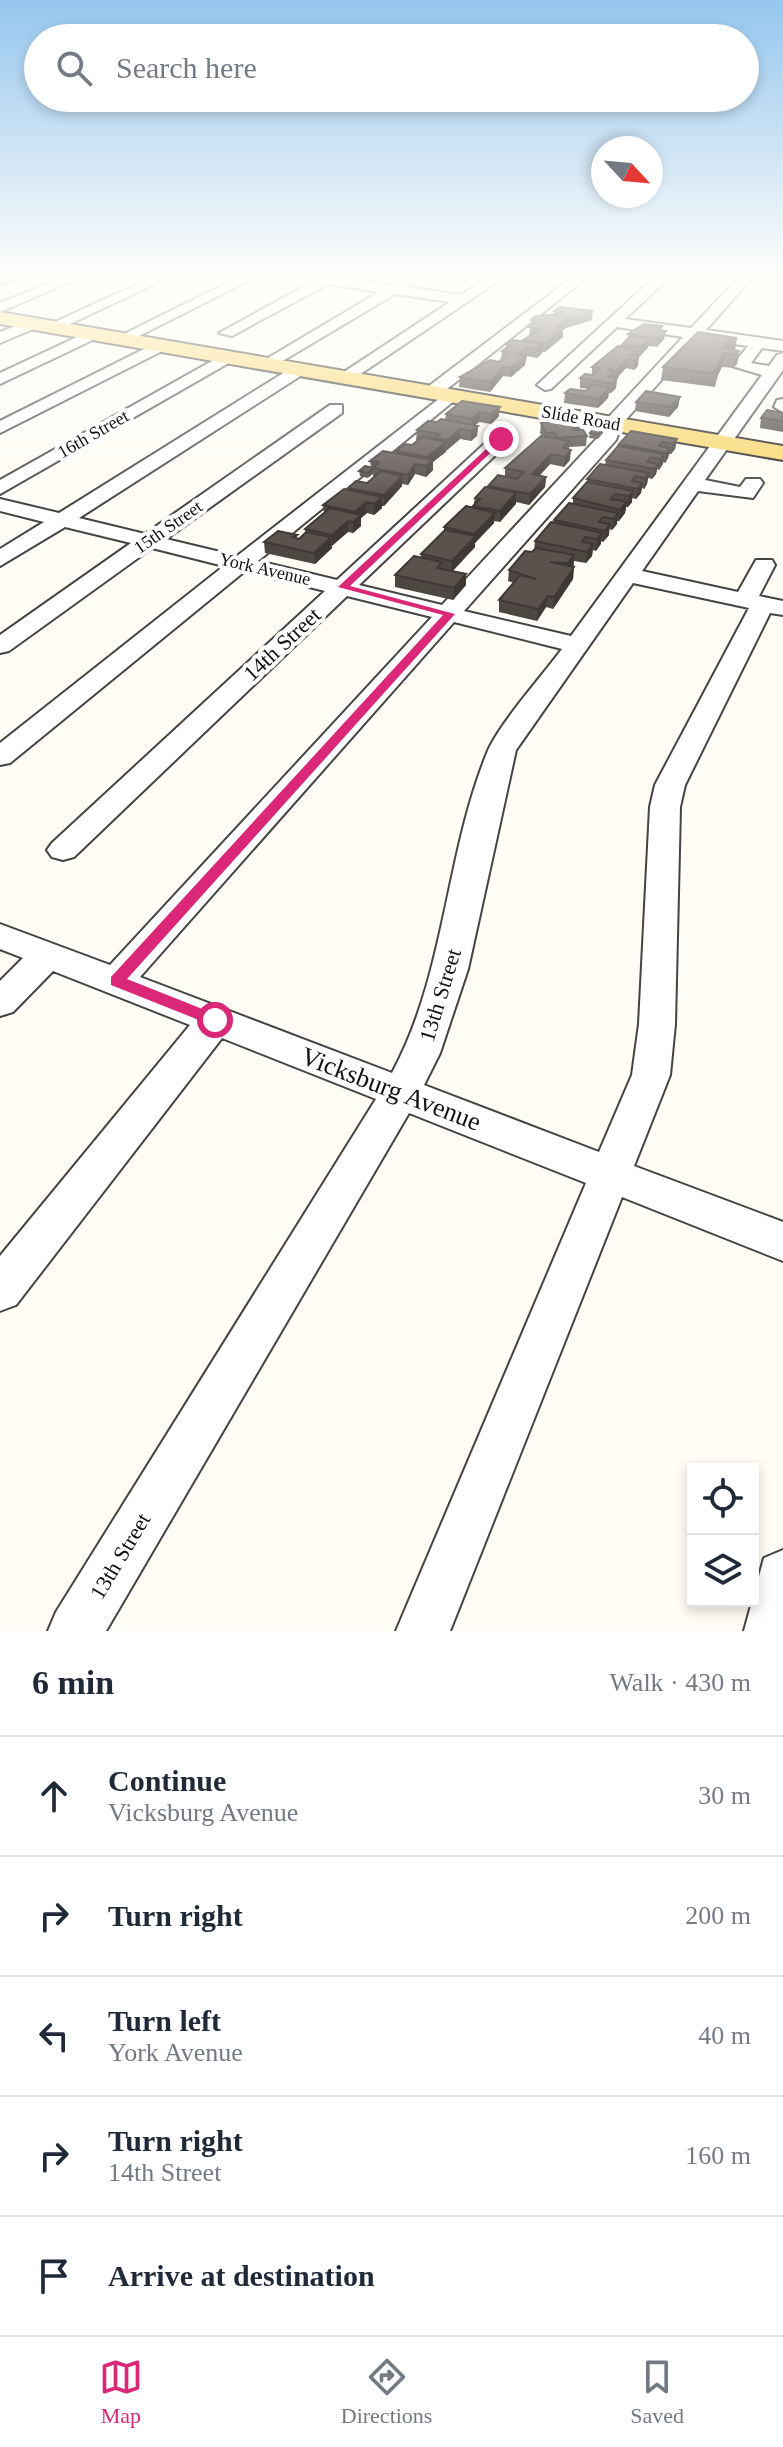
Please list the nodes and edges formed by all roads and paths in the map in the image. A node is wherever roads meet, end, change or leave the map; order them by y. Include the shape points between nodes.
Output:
1 (56, 352) edge
2 (148, 352) edge
3 (198, 352) edge
4 (289, 352) edge
5 (386, 352) edge
6 (490, 352) edge
7 (580, 352) edge
8 (678, 352) edge
9 (751, 352) edge
10 (228, 357) junction
11 (269, 364) junction
12 (779, 366) edge
13 (299, 370) junction
14 (347, 378) junction
15 (0, 379) edge
16 (545, 385) dead end
17 (440, 394) junction
18 (752, 402) junction
19 (782, 406) edge
20 (336, 409) dead end
21 (612, 424) junction
22 (0, 428) edge
23 (501, 439) dead end
24 (721, 443) junction
25 (783, 453) edge
26 (692, 484) junction
27 (0, 488) edge
28 (748, 492) dead end
29 (0, 505) edge
30 (62, 520) junction
31 (148, 541) junction
32 (0, 559) edge
33 (240, 563) junction
34 (764, 565) dead end
35 (628, 575) junction
36 (343, 587) junction
37 (764, 605) edge
38 (450, 614) junction
39 (577, 645) junction
40 (0, 646) edge
41 (0, 757) edge
42 (63, 850) dead end
43 (0, 936) edge
44 (48, 955) junction
45 (116, 981) junction
46 (0, 1003) edge
47 (215, 1020) junction
48 (401, 1093) junction
49 (609, 1174) junction
50 (783, 1242) edge
51 (0, 1290) edge
52 (783, 1577) edge
53 (75, 1631) edge
54 (423, 1631) edge
55 (771, 1631) edge

1 - 15 street
2 - 22 street
3 - 10 main road, Slide Road
4 - 11 street
5 - 14 street
6 - 17 street
7 - 16 street
8 - 21 street
9 - 12 street via 740,366
10 - 11 main road, Slide Road
10 - 27 street, 16th Street
11 - 13 main road, Slide Road
12 - 18 street, 13th Street
13 - 14 main road, Slide Road
13 - 30 street
14 - 17 main road, Slide Road
17 - 21 main road, Slide Road
17 - 33 street
18 - 19 street
18 - 24 street, 13th Street
20 - 31 street, 15th Street
21 - 24 main road, Slide Road
21 - 38 street via 609,436
23 - 36 street, 14th Street
24 - 25 main road, Slide Road
24 - 26 street, 13th Street
26 - 28 street
26 - 35 street, 13th Street
29 - 30 street, York Avenue
30 - 31 street, York Avenue
30 - 32 street
31 - 33 street, York Avenue
31 - 40 street, 15th Street
33 - 36 street, York Avenue
33 - 41 street
34 - 37 street
35 - 37 street
35 - 39 street, 13th Street
36 - 38 street, York Avenue
36 - 42 street, 14th Street
37 - 49 street via 670,785 651,1075
38 - 39 street, York Avenue
38 - 45 street
39 - 48 street, 13th Street via 502,750 447,987 430,1038
43 - 44 street, Vicksburg Avenue
44 - 45 street, Vicksburg Avenue
44 - 46 street
45 - 47 street, Vicksburg Avenue
47 - 48 street, Vicksburg Avenue
47 - 51 street
48 - 49 street, Vicksburg Avenue
48 - 53 street, 13th Street
49 - 50 street, Vicksburg Avenue
49 - 54 street
52 - 55 street

